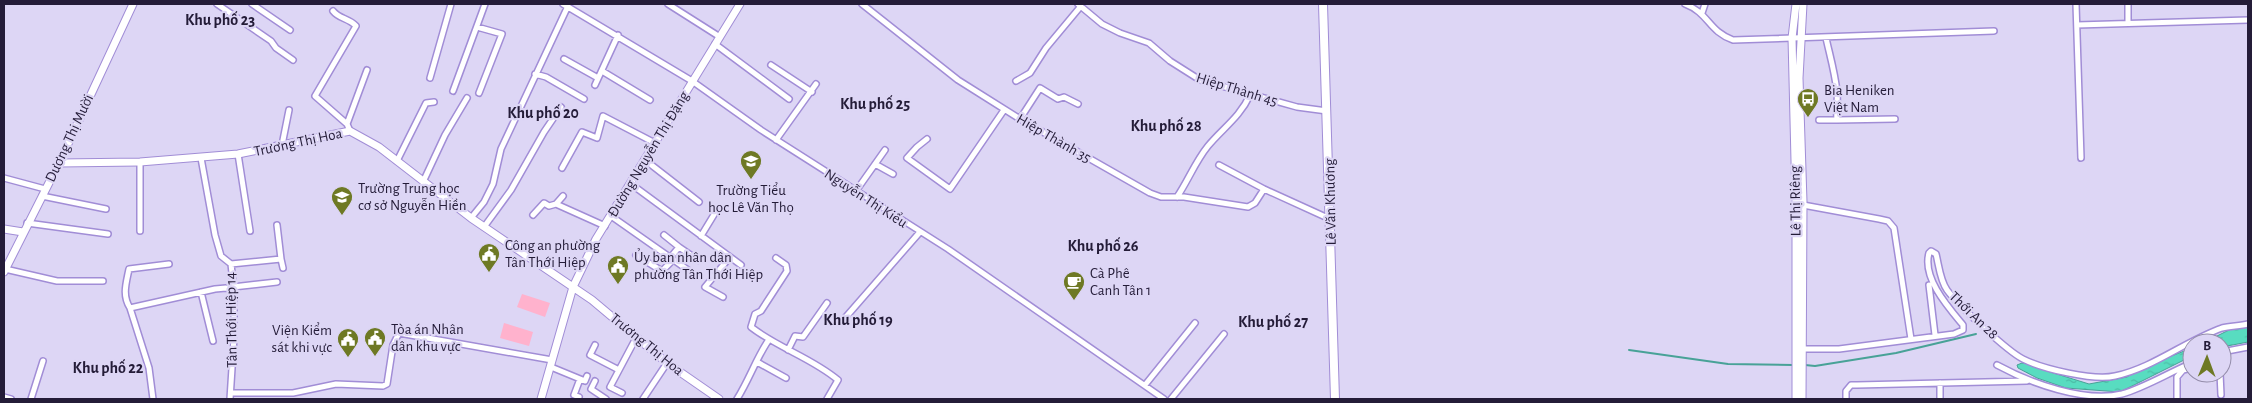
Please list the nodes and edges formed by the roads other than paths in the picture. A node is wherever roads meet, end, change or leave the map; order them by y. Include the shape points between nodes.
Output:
1 (133, 4) edge
2 (217, 4) edge
3 (252, 4) edge
4 (452, 4) edge
5 (485, 4) edge
6 (668, 4) edge
7 (740, 4) edge
8 (862, 4) edge
9 (1323, 4) edge
10 (1686, 4) edge
11 (1704, 4) edge
12 (1796, 4) edge
13 (1803, 4) edge
14 (2076, 4) edge
15 (2128, 4) edge
16 (566, 5) edge
17 (1079, 5) edge
18 (333, 11) dead end
19 (1702, 13) junction
20 (2248, 20) edge
21 (2128, 23) junction
22 (2077, 25) junction
23 (477, 27) junction
24 (290, 30) dead end
25 (1994, 31) dead end
26 (618, 36) junction
27 (720, 36) junction
28 (1792, 38) junction
29 (1826, 38) junction
30 (1800, 39) junction
31 (715, 44) junction
32 (564, 59) dead end
33 (293, 60) dead end
34 (771, 65) dead end
35 (367, 70) dead end
36 (602, 71) junction
37 (535, 74) junction
38 (430, 78) dead end
39 (598, 78) junction
40 (692, 80) junction
41 (1016, 81) dead end
42 (595, 84) dead end
43 (816, 84) dead end
44 (453, 91) dead end
45 (812, 92) junction
46 (480, 93) dead end
47 (1250, 94) junction
48 (467, 98) dead end
49 (584, 99) dead end
50 (789, 99) dead end
51 (650, 100) dead end
52 (434, 102) dead end
53 (1078, 104) dead end
54 (561, 107) dead end
55 (289, 110) dead end
56 (1004, 110) junction
57 (1327, 111) junction
58 (1020, 119) junction
59 (1894, 119) dead end
60 (1819, 120) dead end
61 (1837, 120) junction
62 (348, 127) junction
63 (927, 139) dead end
64 (776, 140) junction
65 (655, 143) junction
66 (282, 145) junction
67 (885, 150) dead end
68 (238, 154) junction
69 (201, 158) junction
70 (2081, 158) dead end
71 (644, 160) junction
72 (397, 161) junction
73 (140, 162) junction
74 (59, 163) junction
75 (875, 164) junction
76 (1219, 166) dead end
77 (562, 168) dead end
78 (893, 174) dead end
79 (4, 178) edge
80 (423, 182) junction
81 (631, 184) junction
82 (45, 189) junction
83 (1264, 189) junction
84 (856, 191) junction
85 (42, 196) junction
86 (563, 196) dead end
87 (1177, 197) junction
88 (700, 202) dead end
89 (556, 204) junction
90 (1803, 205) junction
91 (106, 209) dead end
92 (715, 213) dead end
93 (533, 215) dead end
94 (611, 216) junction
95 (471, 218) junction
96 (1330, 219) junction
97 (27, 223) junction
98 (277, 225) dead end
99 (605, 226) junction
100 (484, 227) junction
101 (4, 228) edge
102 (140, 231) dead end
103 (250, 231) dead end
104 (23, 232) junction
105 (920, 232) junction
106 (108, 234) dead end
107 (664, 235) dead end
108 (701, 236) junction
109 (679, 247) junction
110 (636, 255) dead end
111 (730, 257) junction
112 (776, 258) dead end
113 (281, 259) junction
114 (671, 259) junction
115 (698, 260) dead end
116 (169, 264) dead end
117 (230, 264) junction
118 (740, 265) dead end
119 (283, 268) dead end
120 (688, 270) dead end
121 (4, 271) edge
122 (103, 281) dead end
123 (277, 282) dead end
124 (1929, 285) dead end
125 (573, 287) junction
126 (233, 289) junction
127 (201, 292) junction
128 (723, 297) dead end
129 (827, 303) dead end
130 (130, 308) junction
131 (845, 318) dead end
132 (1195, 323) dead end
133 (2248, 324) edge
134 (1224, 334) dead end
135 (1935, 335) junction
136 (636, 338) junction
137 (1911, 339) junction
138 (768, 340) junction
139 (213, 341) dead end
140 (595, 345) dead end
141 (2248, 346) edge
142 (788, 350) junction
143 (2232, 350) edge
144 (1800, 354) junction
145 (43, 361) dead end
146 (757, 362) junction
147 (552, 363) junction
148 (667, 363) junction
149 (1997, 365) dead end
150 (2182, 368) edge
151 (619, 370) junction
152 (2182, 371) edge
153 (1799, 374) junction
154 (588, 376) dead end
155 (786, 378) dead end
156 (580, 379) junction
157 (595, 381) dead end
158 (2030, 381) junction
159 (1940, 383) junction
160 (2220, 383) edge
161 (1145, 385) junction
162 (610, 387) junction
163 (231, 393) junction
164 (622, 393) dead end
165 (2221, 395) dead end
166 (4, 397) edge
167 (11, 399) edge
168 (31, 399) edge
169 (153, 399) edge
170 (230, 399) edge
171 (540, 399) edge
172 (578, 399) edge
173 (604, 399) edge
174 (643, 399) edge
175 (719, 399) edge
176 (737, 399) edge
177 (827, 399) edge
178 (1164, 399) edge
179 (1172, 399) edge
180 (1335, 399) edge
181 (1796, 399) edge
182 (1802, 399) edge
183 (1846, 399) edge
184 (1940, 399) edge
185 (2178, 399) edge

1 - 74 street, Dương Thị Mười
2 - 33 street
3 - 24 street
4 - 38 street
5 - 23 street
6 - 27 street
7 - 27 street, Đường Nguyễn Thị Đặng
8 - 56 street, Hiệp Thành 35 via 943,70
9 - 57 main road, Lê Văn Khương
10 - 19 street
11 - 19 street
12 - 28 street, Lê Thị Riêng
13 - 30 street, Lê Thị Riêng
14 - 22 street
15 - 21 street
16 - 26 street, Nguyễn Thị Kiểu
16 - 37 street
17 - 41 street via 1030,73
17 - 47 street, Hiệp Thành 45 via 1102,24 1149,43 1170,62 1200,80
18 - 62 street via 356,26 315,96
19 - 28 street via 1720,35 1733,40
20 - 21 street
21 - 22 street
22 - 70 street
23 - 44 street
23 - 46 street via 502,34
25 - 29 street
26 - 36 street
26 - 40 street, Nguyễn Thị Kiểu
27 - 31 street, Đường Nguyễn Thị Đặng
28 - 30 street
28 - 144 street, Lê Thị Riêng
29 - 30 street
29 - 61 street via 1834,71
30 - 90 street, Lê Thị Riêng
31 - 40 street, Đường Nguyễn Thị Đặng
31 - 50 street
32 - 39 street
34 - 45 street
35 - 62 street
36 - 39 street
36 - 51 street
37 - 49 street
37 - 95 street via 501,149 493,184
39 - 42 street
40 - 64 street, Nguyễn Thị Kiểu
40 - 65 street, Đường Nguyễn Thị Đặng
43 - 45 street
45 - 64 street
47 - 57 street, Hiệp Thành 45 via 1297,107
47 - 87 street via 1236,118 1208,146
48 - 80 street
52 - 72 street via 426,103
53 - 58 street via 1064,97 1058,99 1040,88
54 - 100 street via 511,190
55 - 66 street
56 - 58 street, Hiệp Thành 35
56 - 63 street via 950,189 907,158
57 - 96 main road, Lê Văn Khương
58 - 87 street, Hiệp Thành 35 via 1150,193
59 - 61 street
60 - 61 street
62 - 66 street, Trương Thị Hoa
62 - 72 street, Trương Thị Hoa
64 - 84 street, Nguyễn Thị Kiểu
65 - 71 street, Đường Nguyễn Thị Đặng
65 - 77 street via 603,116 597,138 582,132
66 - 68 street, Trương Thị Hoa
67 - 75 street
68 - 69 street, Trương Thị Hoa
68 - 103 street
69 - 73 street, Trương Thị Hoa
69 - 117 street, Tân Thới Hiệp 14 via 215,235 221,256
71 - 81 street, Đường Nguyễn Thị Đặng
71 - 88 street
72 - 80 street, Trương Thị Hoa
73 - 74 street, Trương Thị Hoa
73 - 102 street
74 - 82 street, Dương Thị Mười
75 - 78 street
75 - 84 street
76 - 83 street
79 - 82 street
80 - 95 street, Trương Thị Hoa
81 - 94 street, Đường Nguyễn Thị Đặng
81 - 108 street
82 - 85 street, Dương Thị Mười
83 - 87 street, Hiệp Thành 35 via 1255,203 1248,206
83 - 96 street
84 - 105 street, Nguyễn Thị Kiểu
85 - 91 street
85 - 97 street, Dương Thị Mười
86 - 89 street
89 - 93 street via 549,206 544,203
89 - 99 street
90 - 137 street via 1888,221 1894,228
90 - 144 street, Lê Thị Riêng
92 - 108 street
94 - 99 street, Đường Nguyễn Thị Đặng
94 - 114 street
95 - 100 street, Trương Thị Hoa
96 - 180 main road, Lê Văn Khương
97 - 104 street, Dương Thị Mười
97 - 106 street
98 - 113 street
99 - 125 street, Đường Nguyễn Thị Đặng
100 - 125 street, Trương Thị Hoa
101 - 104 street
104 - 121 street, Dương Thị Mười
105 - 131 street
105 - 161 street, Nguyễn Thị Kiểu
107 - 109 street
108 - 111 street
109 - 114 street
109 - 115 street
110 - 114 street via 662,271
111 - 118 street
111 - 128 street via 705,287
112 - 138 street via 786,265 787,270 762,311 755,314 751,327
113 - 117 street
113 - 119 street
114 - 120 street
116 - 130 street via 129,270 125,300
117 - 126 street, Tân Thới Hiệp 14
121 - 122 street via 57,281
123 - 126 street
124 - 135 street
125 - 136 street, Trương Thị Hoa
125 - 147 street, Đường Nguyễn Thị Đặng
126 - 127 street
126 - 163 street, Tân Thới Hiệp 14
127 - 130 street
127 - 139 street
129 - 142 street via 803,338 795,336
130 - 169 street via 149,368
132 - 161 street
133 - 135 street, Thới An 28 via 2224,328 2130,372 2095,378 2057,370 2023,359 1977,320 1948,291 1936,254 1931,251 1928,260 1936,290 1964,327 1954,334
134 - 179 street
135 - 137 street, Thới An 28
136 - 148 street, Trương Thị Hoa
136 - 151 street
137 - 144 street, Thới An 28
138 - 142 street
138 - 146 street
140 - 151 street via 590,355
141 - 143 street
142 - 177 street via 838,380
144 - 153 street, Lê Thị Riêng
145 - 168 street
146 - 155 street
146 - 176 street
147 - 156 street
147 - 163 street via 399,333 392,344 387,384 383,386 336,384 293,393
147 - 171 street, Đường Nguyễn Thị Đặng
148 - 174 street
148 - 175 street, Trương Thị Hoa
149 - 158 street
150 - 158 street via 2136,389 2106,396
151 - 162 street
152 - 185 street via 2177,377
153 - 181 street, Lê Thị Riêng
153 - 182 street, Lê Thị Riêng
154 - 156 street via 585,381
156 - 172 street via 574,394
157 - 173 street via 591,389
158 - 159 street
159 - 183 street via 1851,385 1846,390
159 - 184 street
160 - 165 street
161 - 178 street, Nguyễn Thị Kiểu
162 - 164 street
162 - 173 street
163 - 170 street, Tân Thới Hiệp 14
166 - 167 street

